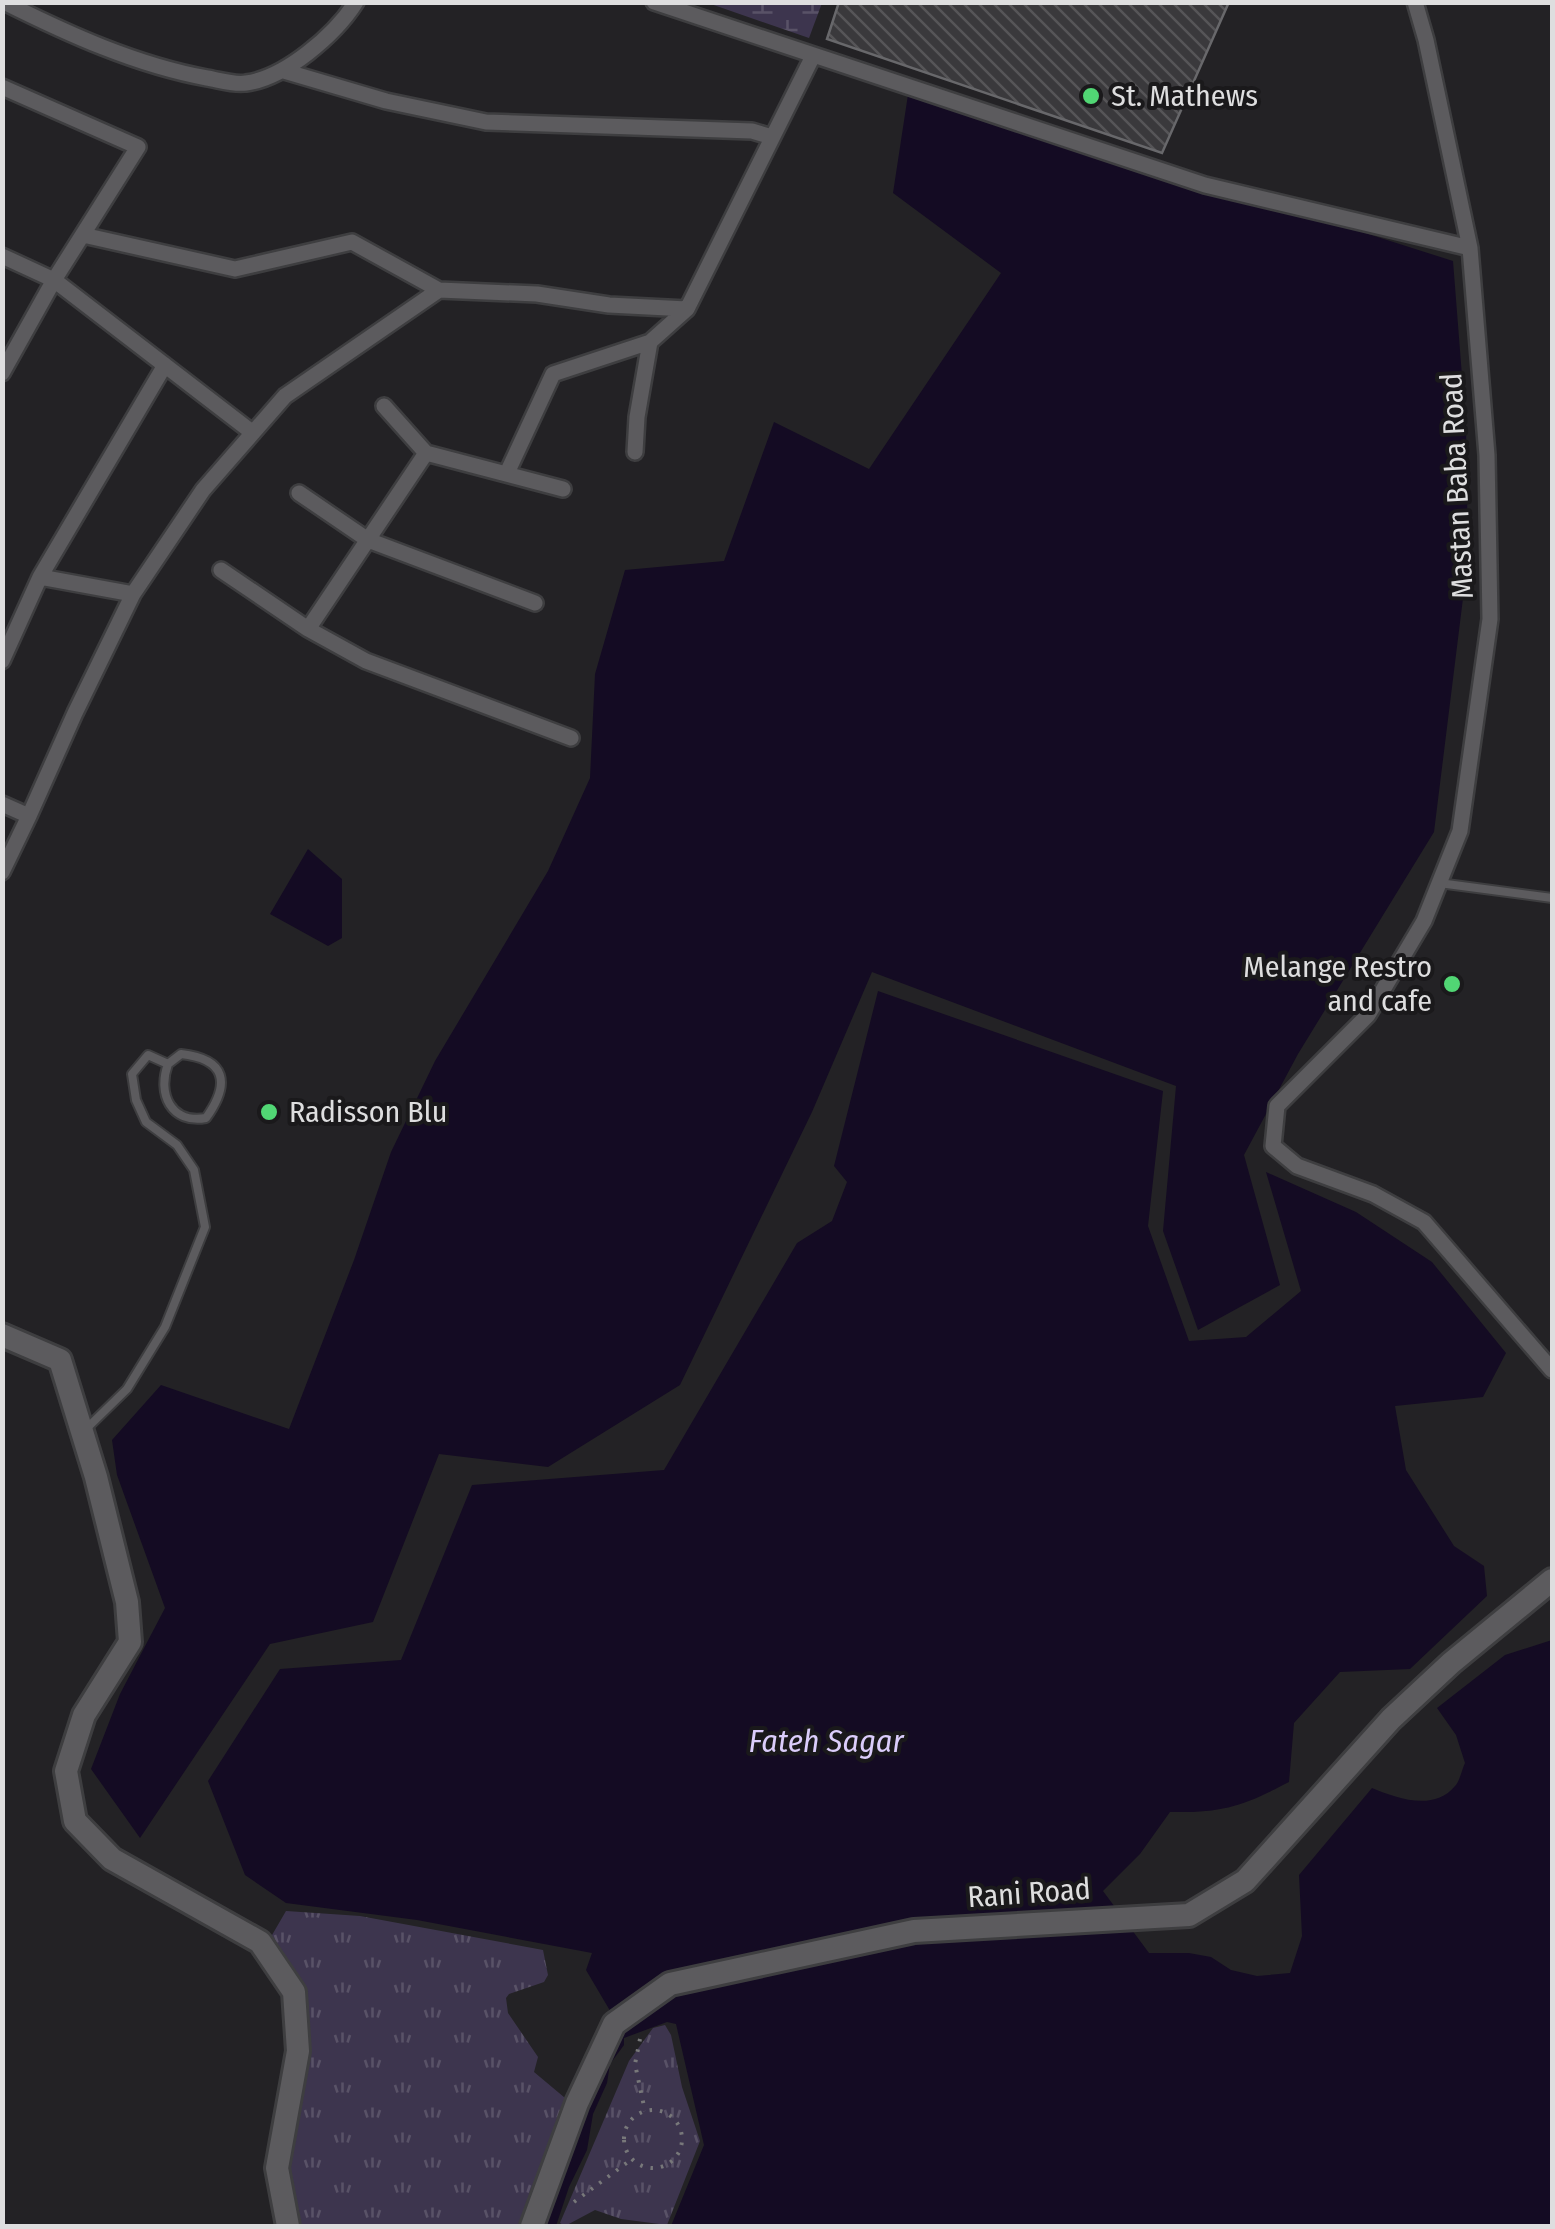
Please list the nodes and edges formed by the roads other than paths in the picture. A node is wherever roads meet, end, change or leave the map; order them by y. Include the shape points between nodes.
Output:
1 (4, 2) edge
2 (356, 2) edge
3 (654, 2) edge
4 (1415, 2) edge
5 (814, 56) junction
6 (284, 71) junction
7 (2, 86) edge
8 (772, 137) junction
9 (83, 235) junction
10 (1470, 248) junction
11 (2, 256) edge
12 (54, 280) junction
13 (439, 290) junction
14 (687, 309) junction
15 (650, 342) junction
16 (166, 365) junction
17 (2, 373) edge
18 (384, 406) dead end
19 (254, 432) junction
20 (635, 452) dead end
21 (426, 453) junction
22 (507, 473) junction
23 (562, 489) dead end
24 (299, 493) dead end
25 (368, 540) junction
26 (221, 570) dead end
27 (40, 577) junction
28 (133, 594) junction
29 (535, 602) dead end
30 (308, 630) junction
31 (2, 661) edge
32 (571, 738) dead end
33 (2, 804) edge
34 (29, 816) junction
35 (2, 872) edge
36 (1439, 883) junction
37 (1552, 898) edge
38 (168, 1064) junction
39 (2, 1334) edge
40 (1552, 1370) edge
41 (82, 1432) junction
42 (1552, 1580) edge
43 (288, 2226) edge
44 (532, 2226) edge

1 - 6 street via 72,36 178,72 243,84
2 - 6 street
3 - 5 street
4 - 10 street, Mastan Baba Road
5 - 8 street
5 - 10 street via 1205,185
6 - 8 street via 386,102 486,122
7 - 9 street via 138,147
8 - 14 street
9 - 12 street
9 - 13 street via 235,269 352,242
10 - 36 street, Mastan Baba Road via 1487,455 1490,619 1460,832
11 - 12 street
12 - 16 street
12 - 17 street
13 - 14 street
13 - 19 street via 286,396
14 - 15 street
15 - 20 street
15 - 22 street via 553,374
16 - 19 street
16 - 27 street
18 - 21 street
19 - 28 street via 203,490
21 - 22 street
21 - 25 street
22 - 23 street
24 - 25 street
25 - 29 street
25 - 30 street
26 - 30 street
27 - 28 street
27 - 31 street
28 - 34 street
30 - 32 street via 366,661
33 - 34 street
34 - 35 street
36 - 37 lane
36 - 40 street, Mastan Baba Road via 1368,1015 1277,1106 1273,1146 1297,1166 1424,1222
38 - 38 lane via 181,1054 203,1056 218,1068 219,1100 206,1118 193,1120 167,1100 162,1082
38 - 41 lane via 148,1055 132,1074 136,1100 146,1122 178,1145 194,1170 205,1227 165,1327 127,1389
39 - 41 street via 60,1360
41 - 43 street via 127,1602 130,1642 84,1715 66,1771 75,1820 112,1858 260,1942 294,1992 298,2051 277,2168
42 - 44 street, Rani Road via 1392,1719 1245,1882 1190,1914 914,1931 670,1984 614,2024

